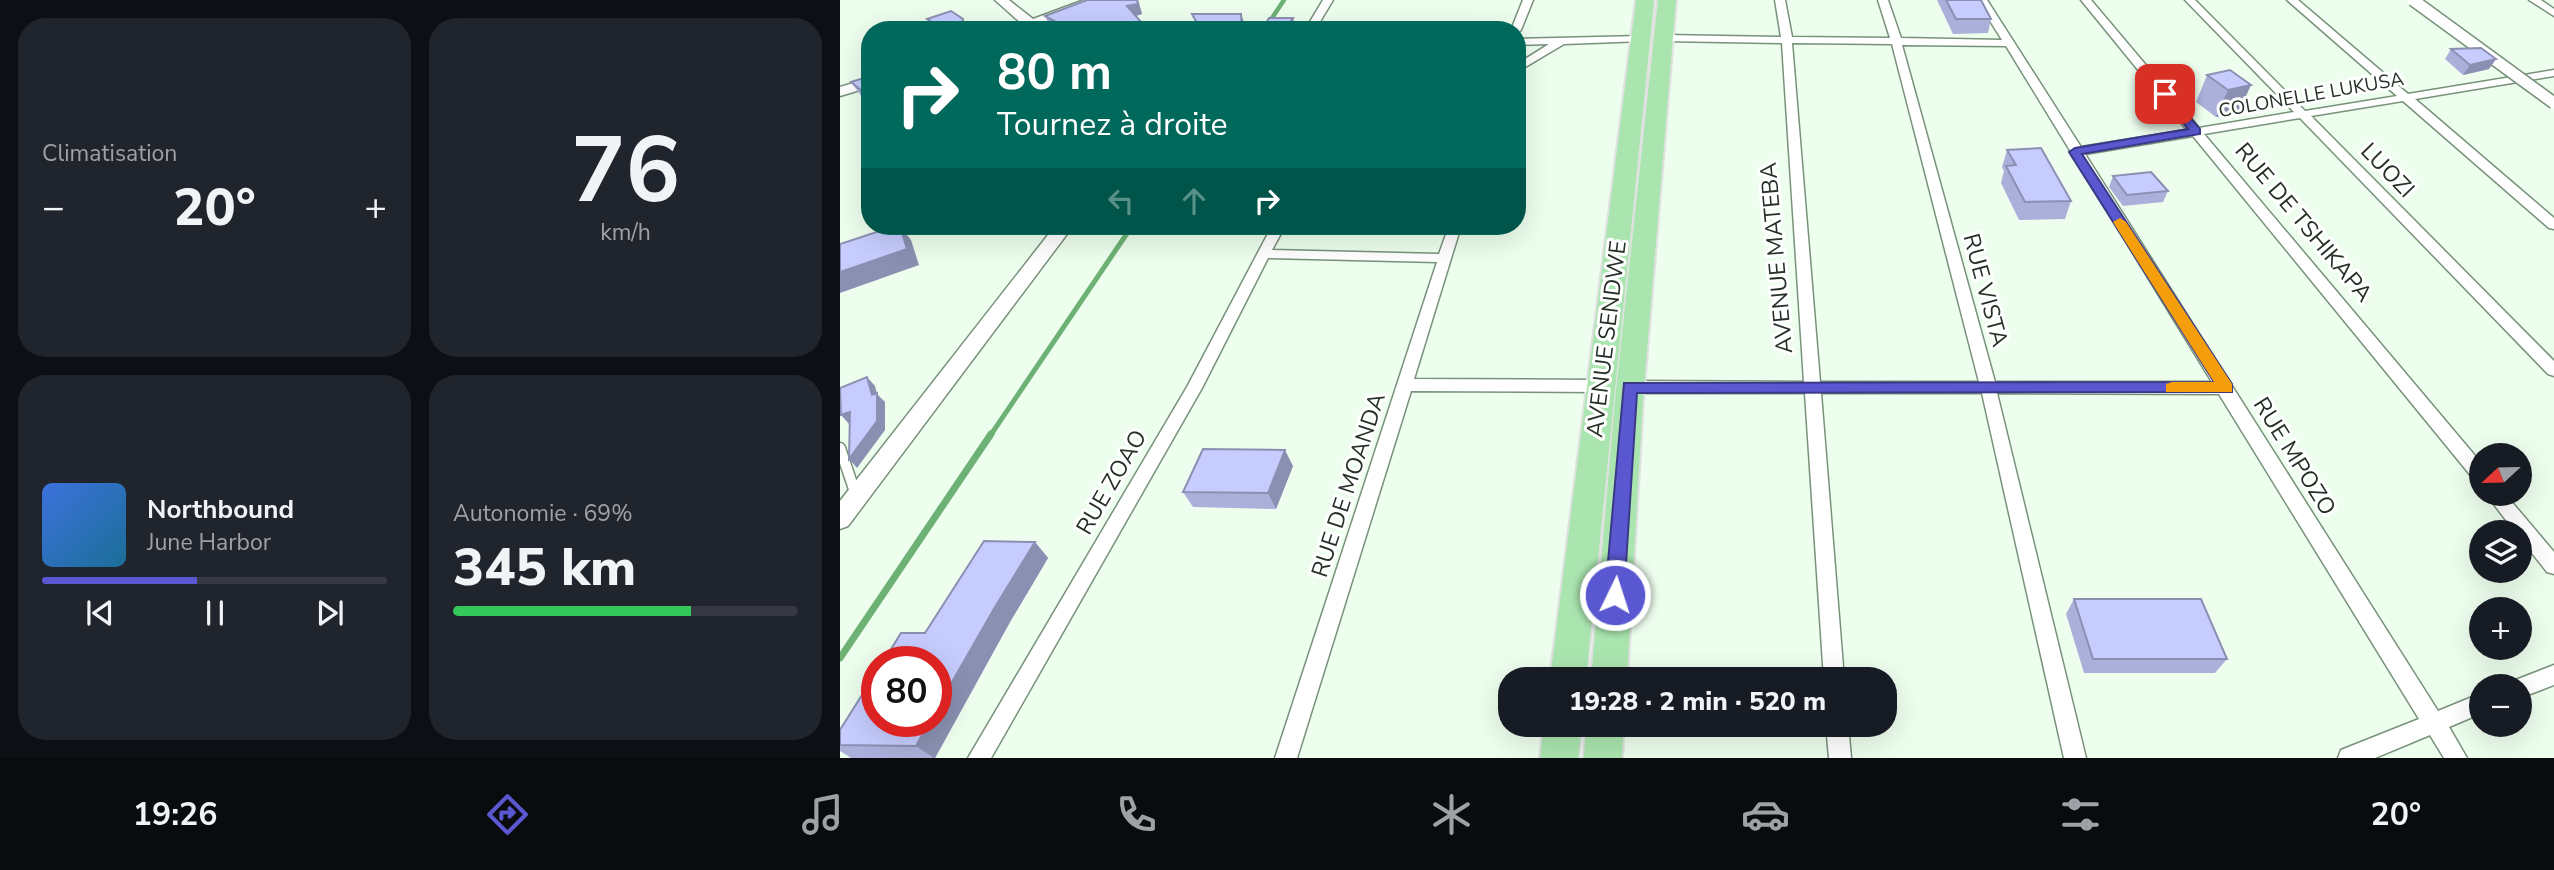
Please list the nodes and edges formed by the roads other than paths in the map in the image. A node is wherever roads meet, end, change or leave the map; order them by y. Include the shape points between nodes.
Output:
1 (1001, 0) edge
2 (1096, 0) edge
3 (1328, 0) edge
4 (1528, 0) edge
5 (1645, 0) edge
6 (1667, 0) edge
7 (1780, 0) edge
8 (1882, 0) edge
9 (1982, 0) edge
10 (2086, 0) edge
11 (2190, 0) edge
12 (2292, 0) edge
13 (2413, 0) edge
14 (2534, 0) edge
15 (2554, 13) edge
16 (1027, 21) edge
17 (1049, 21) edge
18 (1315, 21) edge
19 (1520, 21) edge
20 (1652, 38) junction
21 (1787, 39) junction
22 (1564, 40) junction
23 (1896, 40) junction
24 (1526, 43) edge
25 (2008, 43) junction
26 (1526, 63) edge
27 (2554, 73) edge
28 (2521, 78) junction
29 (861, 85) edge
30 (840, 92) edge
31 (2405, 96) junction
32 (2554, 103) edge
33 (2303, 112) junction
34 (2196, 131) junction
35 (2075, 152) junction
36 (2554, 225) edge
37 (1058, 235) edge
38 (1274, 235) edge
39 (1452, 235) edge
40 (1264, 254) junction
41 (1445, 258) junction
42 (2554, 370) edge
43 (1405, 385) junction
44 (1812, 386) junction
45 (1988, 387) junction
46 (2226, 388) junction
47 (1599, 393) junction
48 (1629, 394) junction
49 (840, 448) edge
50 (2469, 461) edge
51 (856, 498) junction
52 (2505, 506) edge
53 (840, 519) edge
54 (2554, 566) edge
55 (1569, 667) edge
56 (1610, 667) edge
57 (1833, 667) edge
58 (2554, 674) edge
59 (2532, 683) edge
60 (2469, 708) edge
61 (2433, 723) junction
62 (1561, 737) edge
63 (1604, 737) edge
64 (1838, 737) edge
65 (979, 758) edge
66 (1286, 758) edge
67 (1559, 758) edge
68 (1603, 758) edge
69 (1840, 758) edge
70 (2075, 758) edge
71 (2349, 758) edge
72 (2456, 758) edge

1 - 16 main road
2 - 17 main road
3 - 18 street
4 - 19 street
5 - 20 highway, AVENUE SENDWE
6 - 20 highway, AVENUE SENDWE
7 - 21 street, AVENUE MATEBA
8 - 23 street, RUE VISTA
9 - 25 street, RUE MPOZO
10 - 34 street, RUE DE TSHIKAPA
11 - 33 street, LUOZI
12 - 31 street
13 - 28 street, bridge
14 - 15 street
20 - 21 street
20 - 22 street
20 - 47 highway, AVENUE SENDWE
20 - 48 highway, AVENUE SENDWE
21 - 23 street
21 - 44 street, AVENUE MATEBA
22 - 24 street
22 - 26 street
23 - 25 street
23 - 45 street, RUE VISTA
25 - 35 street, RUE MPOZO
27 - 28 street, COLONELLE LUKUSA
28 - 31 street, COLONELLE LUKUSA
28 - 32 street, bridge
29 - 30 main road
31 - 33 street, COLONELLE LUKUSA
31 - 36 street
33 - 34 street, COLONELLE LUKUSA
33 - 42 street, LUOZI
34 - 35 street, COLONELLE LUKUSA
34 - 50 street, RUE DE TSHIKAPA
35 - 46 street, RUE MPOZO
37 - 51 main road
38 - 40 street, RUE ZOAO
39 - 41 street, RUE DE MOANDA
40 - 41 street
40 - 65 street, RUE ZOAO via 1194,388
41 - 43 street, RUE DE MOANDA
43 - 47 street
43 - 66 street, RUE DE MOANDA
44 - 45 street
44 - 48 street
44 - 57 street, AVENUE MATEBA
45 - 46 street
45 - 70 street, RUE VISTA
46 - 61 street, RUE MPOZO
47 - 48 highway
47 - 55 highway, AVENUE SENDWE
48 - 56 highway, AVENUE SENDWE
49 - 51 lane
51 - 53 main road
52 - 54 street
58 - 59 street
60 - 61 street
61 - 71 street
61 - 72 street, RUE MPOZO
62 - 67 highway
63 - 68 highway
64 - 69 street

